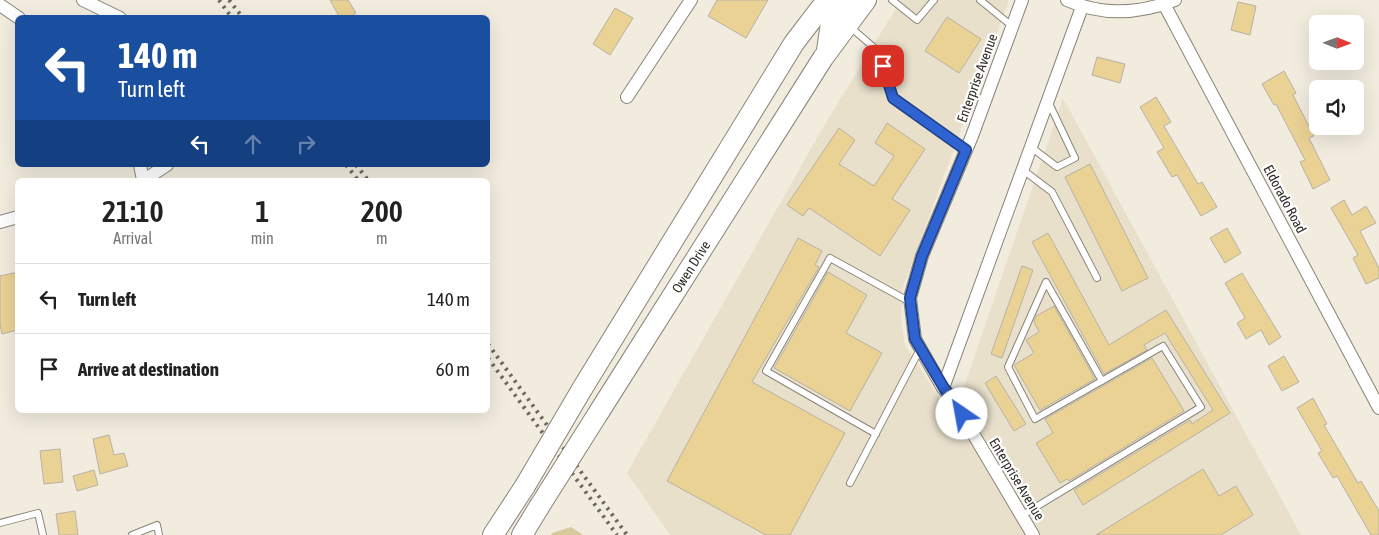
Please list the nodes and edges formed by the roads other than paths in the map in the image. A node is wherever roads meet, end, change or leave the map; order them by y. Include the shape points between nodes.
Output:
1 (83, 0) edge
2 (691, 0) edge
3 (827, 0) edge
4 (850, 0) edge
5 (866, 0) edge
6 (892, 0) edge
7 (934, 0) edge
8 (980, 0) edge
9 (1022, 0) edge
10 (1067, 0) edge
11 (1170, 2) edge
12 (0, 5) edge
13 (1082, 7) junction
14 (15, 15) edge
15 (114, 15) edge
16 (848, 25) junction
17 (1012, 26) junction
18 (826, 54) junction
19 (627, 97) dead end
20 (1048, 100) junction
21 (1031, 147) junction
22 (966, 150) junction
23 (164, 167) edge
24 (1023, 170) junction
25 (146, 178) edge
26 (15, 218) edge
27 (0, 222) edge
28 (1097, 278) dead end
29 (910, 302) junction
30 (920, 348) junction
31 (1102, 381) junction
32 (944, 388) junction
33 (1377, 400) edge
34 (876, 434) junction
35 (850, 483) dead end
36 (1021, 516) junction
37 (0, 523) edge
38 (43, 535) edge
39 (132, 535) edge
40 (159, 535) edge
41 (493, 535) edge
42 (522, 535) edge
43 (1033, 535) edge

1 - 15 street
2 - 19 street
3 - 41 highway, bridge via 794,43
4 - 18 highway via 831,23
5 - 16 highway, Owen Drive
6 - 7 lane via 917,20
8 - 17 lane
9 - 17 street, Enterprise Avenue
10 - 13 street
11 - 13 street via 1126,12
11 - 33 street, Eldorado Road
12 - 14 street
13 - 20 street
16 - 18 highway, Owen Drive
16 - 22 lane via 878,51 893,98
17 - 22 street, Enterprise Avenue
18 - 42 highway, Owen Drive, bridge
20 - 21 street
20 - 21 lane via 1075,158 1057,167
21 - 24 street
22 - 29 street, Enterprise Avenue via 922,256
23 - 25 street
24 - 28 lane via 1052,192
24 - 32 street
26 - 27 street
29 - 30 street, Enterprise Avenue via 915,339
29 - 34 lane via 830,258 766,371
30 - 32 street, Enterprise Avenue
30 - 34 lane
31 - 31 lane via 1074,331 1046,282 1008,368 1035,419
31 - 36 lane via 1163,346 1201,407
32 - 36 street, Enterprise Avenue
34 - 35 lane
36 - 43 street, Enterprise Avenue
37 - 38 lane via 38,513
39 - 40 lane via 156,526

